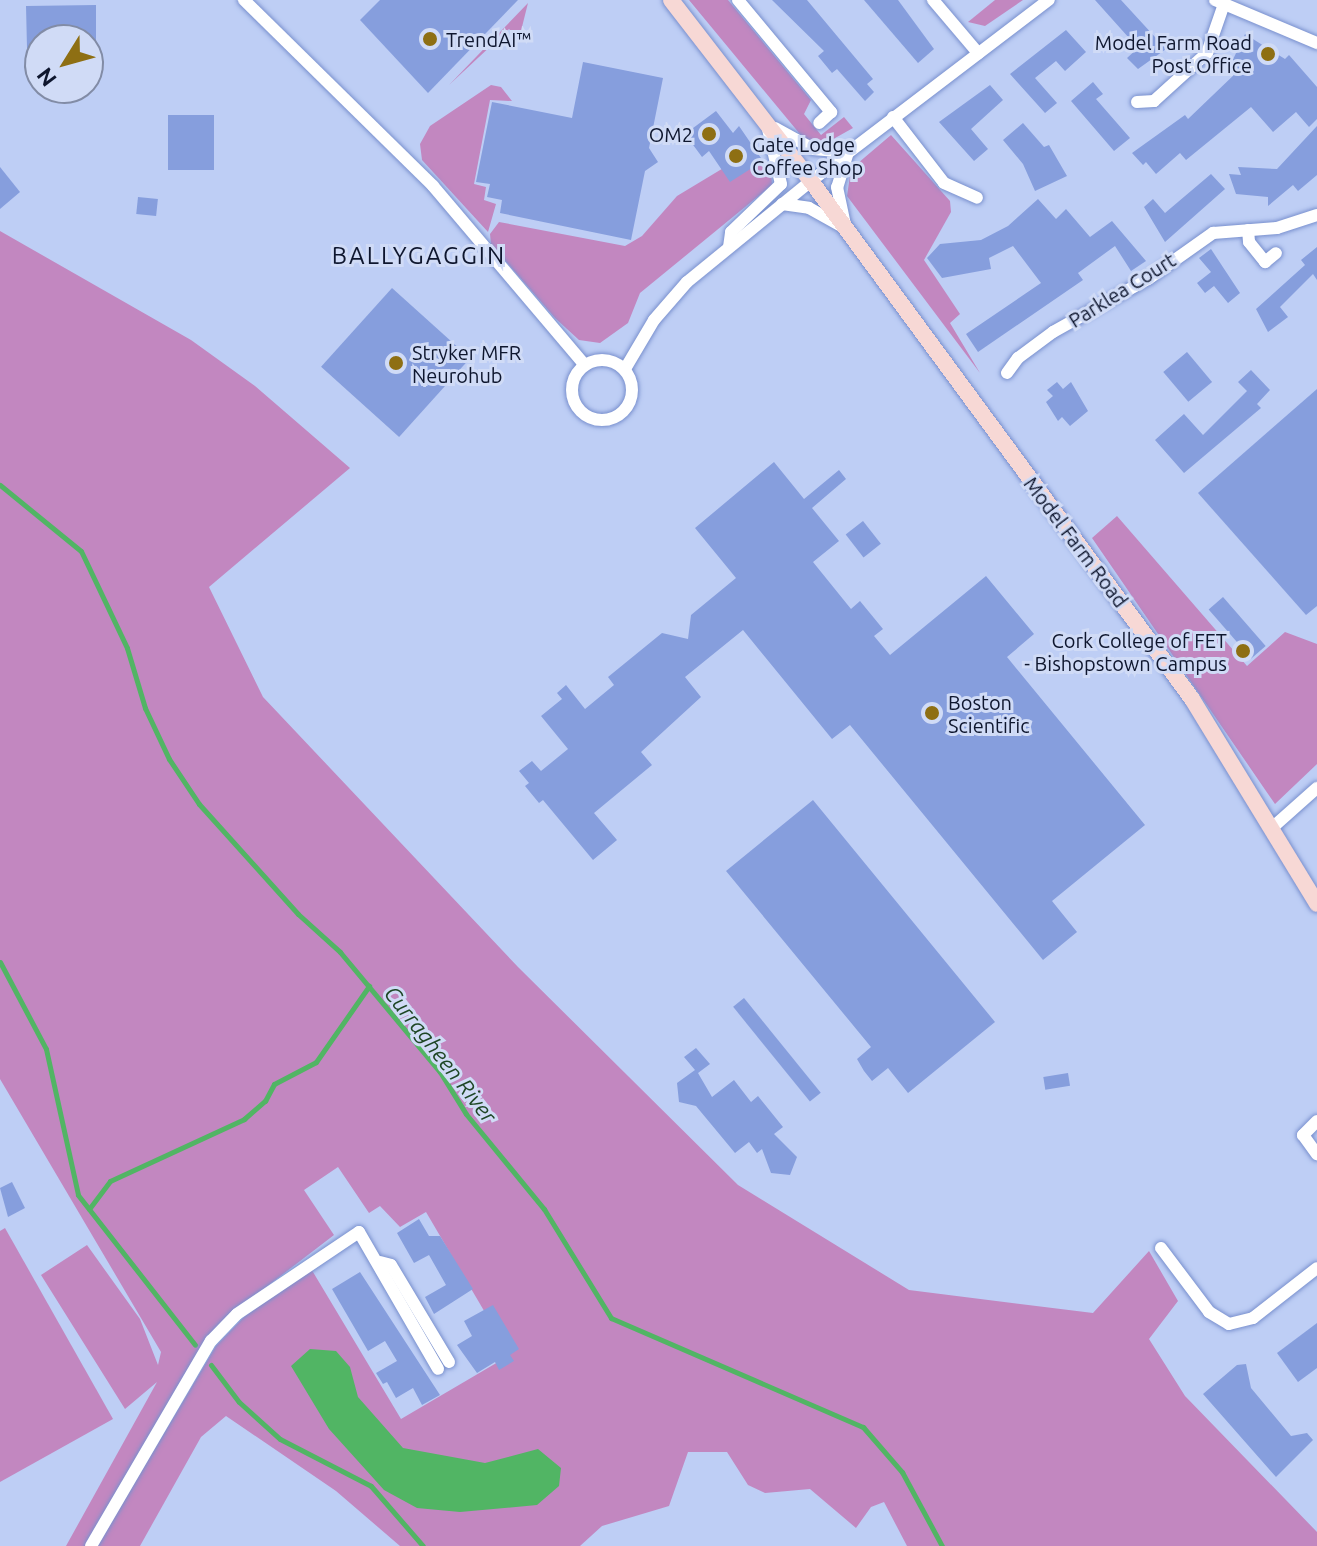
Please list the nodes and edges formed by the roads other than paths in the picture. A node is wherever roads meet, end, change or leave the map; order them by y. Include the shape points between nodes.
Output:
1 (244, 0) edge
2 (671, 0) edge
3 (738, 0) edge
4 (933, 0) edge
5 (1049, 0) edge
6 (1220, 2) edge
7 (1317, 42) edge
8 (978, 53) junction
9 (1137, 102) dead end
10 (893, 117) junction
11 (766, 122) junction
12 (819, 123) dead end
13 (848, 152) junction
14 (811, 181) junction
15 (977, 198) dead end
16 (782, 204) junction
17 (1317, 215) edge
18 (846, 229) junction
19 (1248, 230) junction
20 (729, 247) junction
21 (1276, 253) dead end
22 (585, 365) junction
23 (625, 369) junction
24 (1007, 373) dead end
25 (1317, 788) edge
26 (1273, 827) junction
27 (1317, 904) edge
28 (1317, 1121) edge
29 (1317, 1154) edge
30 (1161, 1248) dead end
31 (1317, 1268) edge
32 (444, 1366) dead end
33 (91, 1546) edge

1 - 22 street via 433,186
2 - 11 main road, Model Farm Road
3 - 12 street via 831,112
4 - 8 street
5 - 8 street
6 - 7 street
6 - 9 street via 1207,53 1154,101
8 - 10 street
10 - 13 street
10 - 15 street via 944,183
11 - 13 street via 813,149
11 - 14 main road, Model Farm Road
11 - 20 street via 781,184 731,232
13 - 14 street
13 - 18 street, Model Farm Road via 837,187
14 - 16 street
14 - 18 main road, Model Farm Road
16 - 18 street via 809,208
16 - 20 street
17 - 19 street, Parklea Court via 1277,228
18 - 26 main road, Model Farm Road via 1192,699
19 - 21 street via 1249,242 1265,262
19 - 24 street, Parklea Court via 1222,230 1202,239 1148,279 1053,332
20 - 23 street via 670,300
22 - 23 street via 610,360
22 - 23 street via 574,380 574,399 584,414 602,420 620,415 631,398
25 - 26 street
26 - 27 main road, Model Farm Road
28 - 29 street via 1303,1135
30 - 31 street via 1209,1312 1229,1324 1253,1318
32 - 33 street via 378,1270 380,1262 359,1232 237,1314 211,1341

